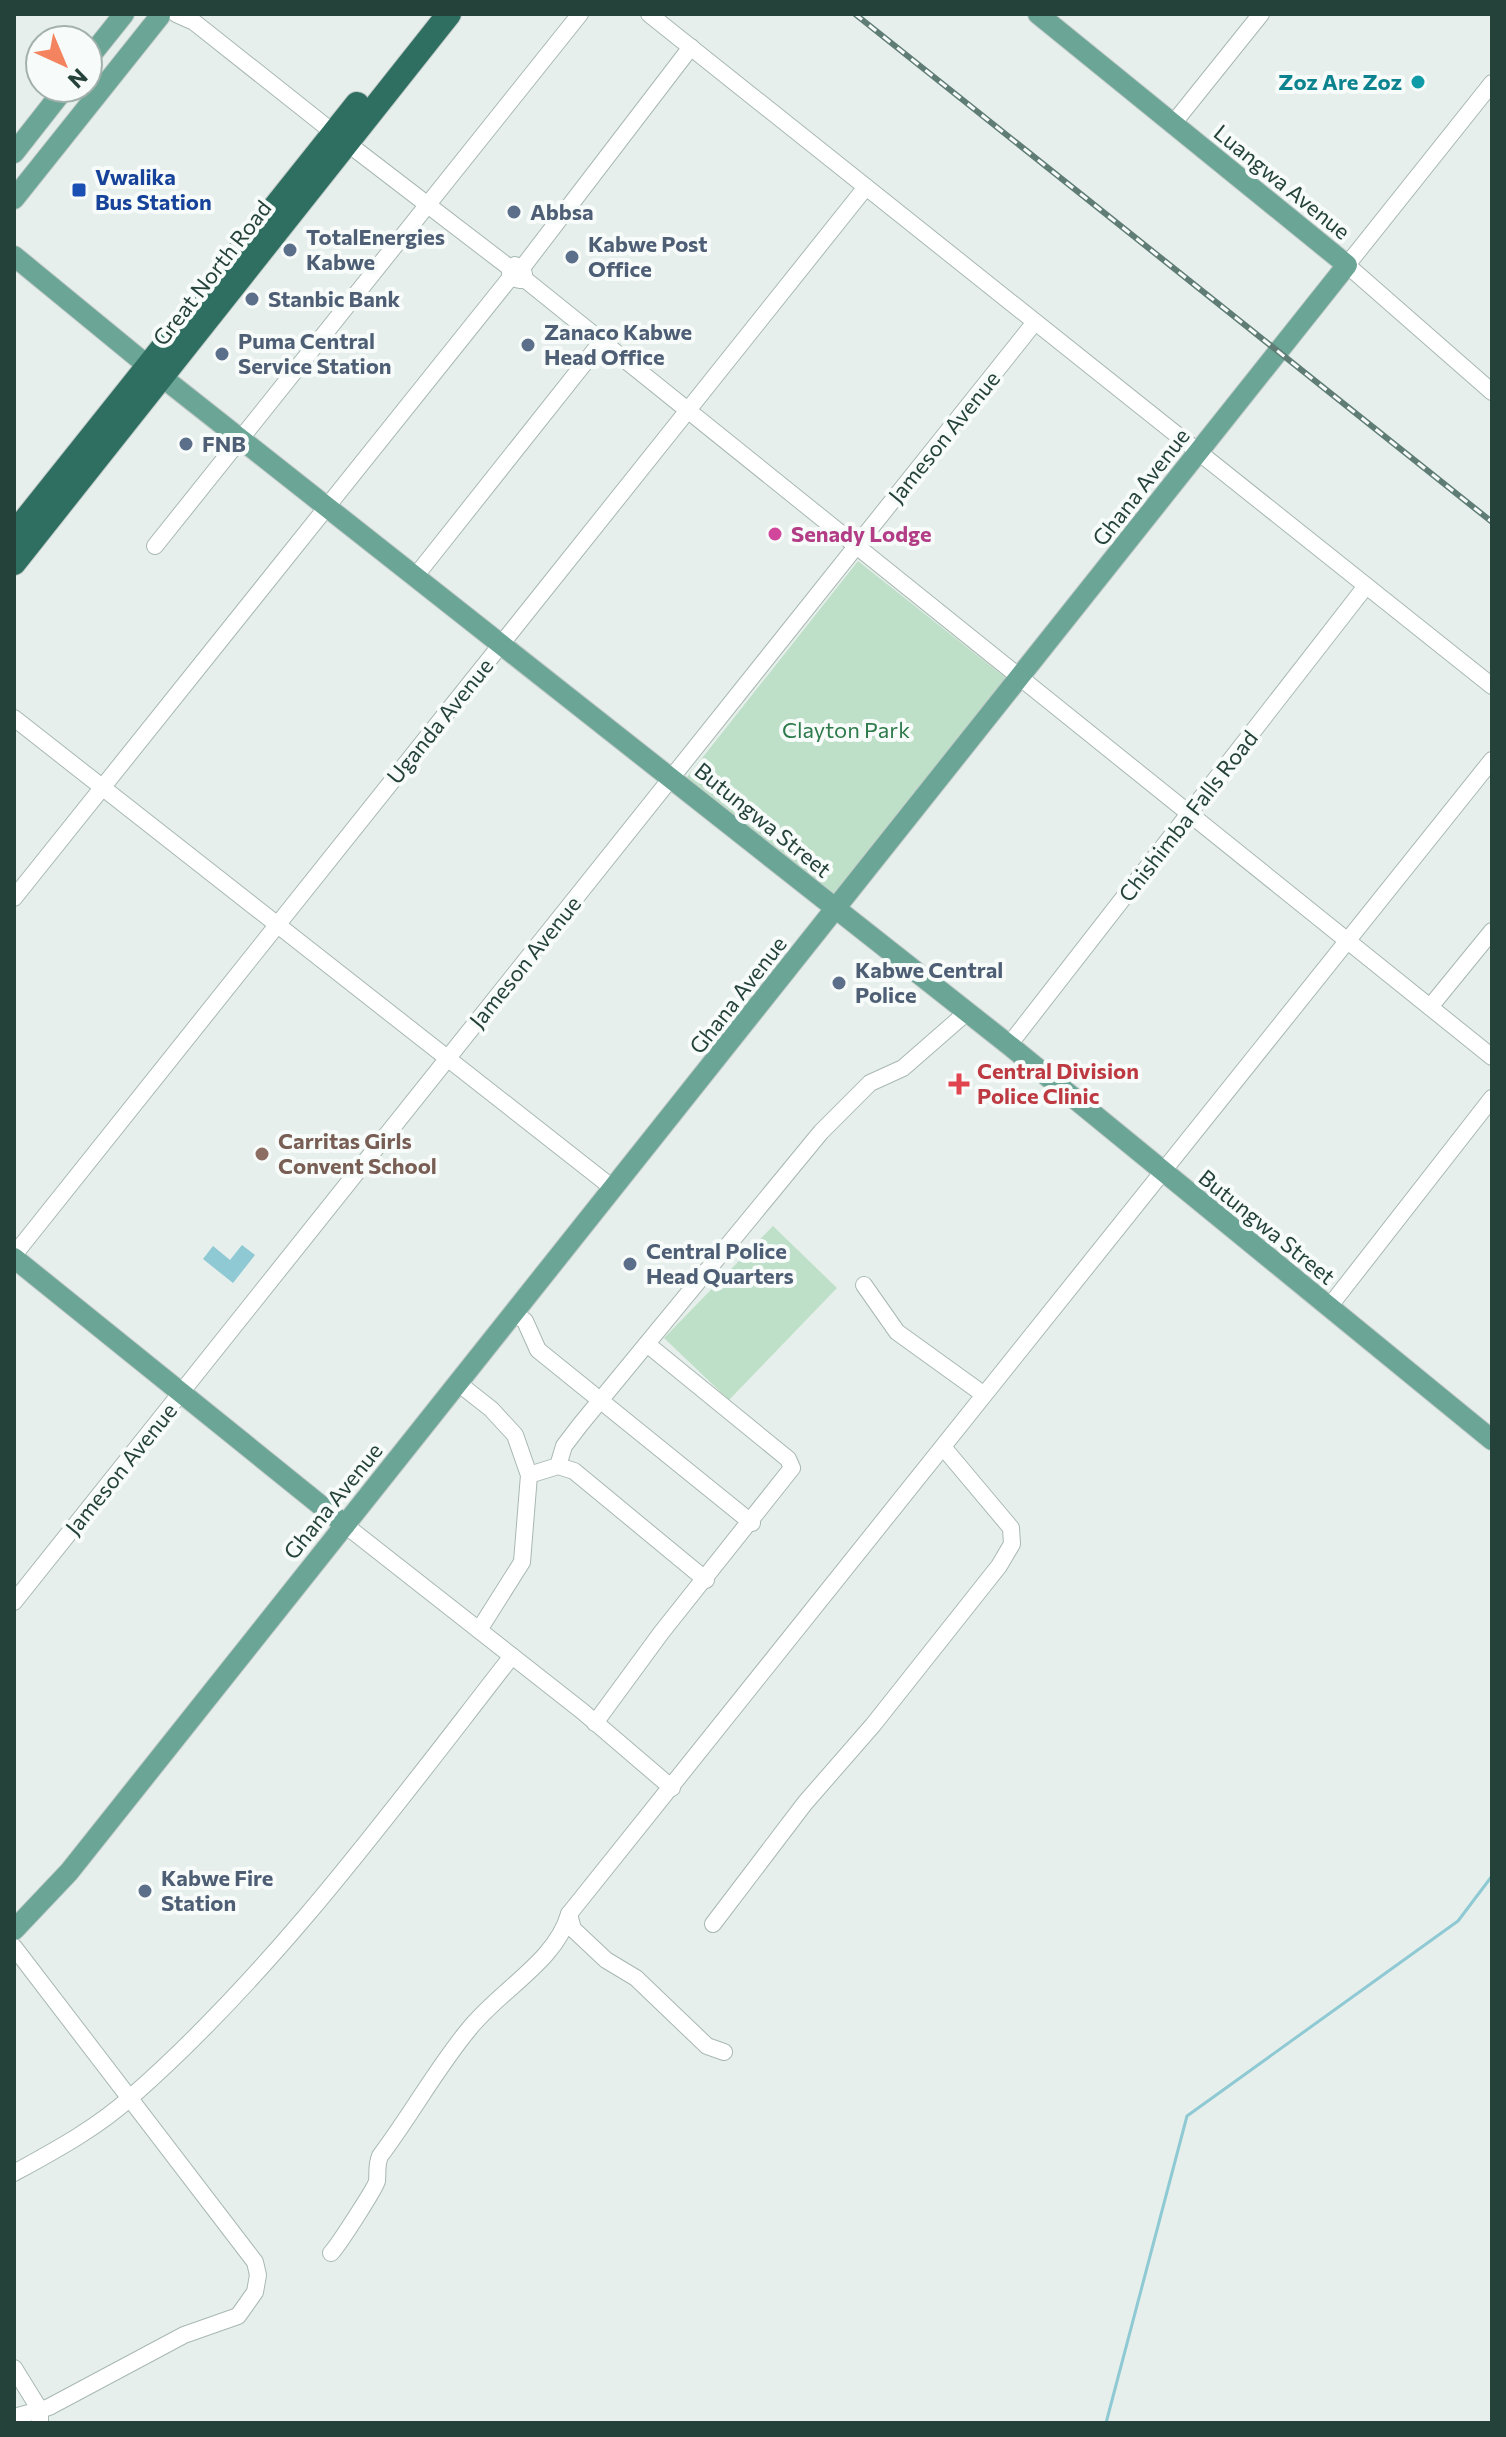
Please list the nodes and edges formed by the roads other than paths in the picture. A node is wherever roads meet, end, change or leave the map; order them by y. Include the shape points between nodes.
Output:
1 (124, 14) edge
2 (164, 14) edge
3 (430, 14) edge
4 (449, 14) edge
5 (580, 14) edge
6 (649, 14) edge
7 (1038, 14) edge
8 (1261, 14) edge
9 (192, 18) edge
10 (104, 39) edge
11 (691, 47) junction
12 (1492, 83) edge
13 (52, 104) edge
14 (1172, 125) junction
15 (340, 138) junction
16 (14, 153) edge
17 (866, 187) junction
18 (14, 199) edge
19 (428, 205) junction
20 (14, 256) edge
21 (1347, 265) junction
22 (516, 273) junction
23 (1035, 322) junction
24 (602, 341) junction
25 (155, 372) junction
26 (1492, 392) edge
27 (688, 410) junction
28 (241, 440) junction
29 (1199, 453) junction
30 (325, 507) junction
31 (28, 528) edge
32 (155, 546) dead end
33 (857, 546) junction
34 (14, 563) edge
35 (414, 578) junction
36 (1366, 586) junction
37 (500, 646) junction
38 (1020, 677) junction
39 (1492, 686) edge
40 (14, 718) edge
41 (1492, 760) edge
42 (673, 777) junction
43 (102, 787) junction
44 (1190, 814) junction
45 (14, 898) edge
46 (836, 909) junction
47 (277, 925) junction
48 (1492, 931) edge
49 (1348, 941) junction
50 (1430, 1007) junction
51 (966, 1013) junction
52 (1009, 1045) junction
53 (1492, 1057) edge
54 (447, 1058) junction
55 (1492, 1098) edge
56 (1163, 1174) junction
57 (614, 1189) junction
58 (14, 1257) edge
59 (864, 1285) dead end
60 (1329, 1307) junction
61 (514, 1313) junction
62 (647, 1344) junction
63 (458, 1383) junction
64 (181, 1393) junction
65 (983, 1394) junction
66 (601, 1400) junction
67 (1492, 1440) edge
68 (943, 1447) junction
69 (558, 1466) junction
70 (529, 1475) junction
71 (752, 1523) junction
72 (345, 1525) junction
73 (706, 1580) junction
74 (14, 1602) edge
75 (479, 1630) junction
76 (512, 1656) junction
77 (595, 1723) junction
78 (672, 1788) junction
79 (569, 1914) junction
80 (713, 1924) dead end
81 (14, 1930) edge
82 (14, 1947) edge
83 (724, 2052) dead end
84 (130, 2099) junction
85 (14, 2173) edge
86 (331, 2253) dead end
87 (14, 2368) edge
88 (14, 2417) edge
89 (40, 2417) edge

1 - 10 main road
2 - 9 street
2 - 18 main road
3 - 15 highway, Great North Road
4 - 15 highway, Great North Road
5 - 19 street
6 - 11 street
7 - 14 main road, Luangwa Avenue
8 - 14 street
9 - 15 street
11 - 17 street
11 - 22 street
12 - 21 street, Ghana Avenue
13 - 16 main road
14 - 21 main road, Luangwa Avenue
15 - 19 street
15 - 25 highway, Great North Road
17 - 23 street
17 - 27 street, Uganda Avenue
19 - 22 street
19 - 28 street
20 - 25 main road, Butungwa Street
21 - 26 street, Luangwa Avenue
21 - 29 main road, Ghana Avenue
22 - 24 street
22 - 30 street
23 - 29 street
23 - 33 street, Jameson Avenue
24 - 27 street
24 - 35 street
25 - 28 main road, Butungwa Street
25 - 31 highway, Great North Road
27 - 33 street
27 - 37 street, Uganda Avenue
28 - 30 main road, Butungwa Street
28 - 32 street
29 - 36 street
29 - 38 main road, Ghana Avenue
30 - 35 main road, Butungwa Street
30 - 43 street
31 - 34 highway, Great North Road
33 - 38 street
33 - 42 street, Jameson Avenue
35 - 37 main road, Butungwa Street
36 - 39 street
36 - 44 street, Chishimba Falls Road
37 - 42 main road, Butungwa Street
37 - 47 street, Uganda Avenue
38 - 44 street
38 - 46 main road, Ghana Avenue
40 - 43 street
41 - 49 street
42 - 46 main road, Butungwa Street
42 - 54 street, Jameson Avenue
43 - 45 street
43 - 47 street
44 - 49 street
44 - 52 street, Chishimba Falls Road
46 - 51 main road, Butungwa Street
46 - 57 main road, Ghana Avenue
47 - 54 street
47 - 58 street, Uganda Avenue
48 - 50 street
49 - 50 street
49 - 56 street
50 - 53 street
51 - 52 main road, Butungwa Street
51 - 62 street via 903,1068 870,1083 821,1132
52 - 56 main road, Butungwa Street
54 - 57 street
54 - 64 street, Jameson Avenue
55 - 60 street
56 - 60 main road, Butungwa Street
56 - 65 street
57 - 61 main road, Ghana Avenue
58 - 64 main road
59 - 65 street via 897,1332
60 - 67 main road, Butungwa Street
61 - 63 main road, Ghana Avenue
61 - 66 street via 525,1321 538,1350
62 - 66 street
62 - 71 street via 791,1463 790,1473
63 - 70 street via 515,1435
63 - 72 main road, Ghana Avenue
64 - 72 main road
64 - 74 street, Jameson Avenue
65 - 68 street
66 - 69 street via 564,1446
66 - 71 street
68 - 78 street
68 - 80 street via 1011,1528 1012,1544
69 - 70 street
69 - 73 street via 574,1471
70 - 75 street via 522,1562
71 - 73 street
72 - 75 street
72 - 81 main road, Ghana Avenue via 69,1872
73 - 77 street
75 - 76 street
76 - 77 street
76 - 84 street via 263,1962
77 - 78 street
78 - 79 street
79 - 83 street via 573,1929 598,1952 636,1978 707,2046
79 - 86 street via 549,1953 501,1992 441,2067 380,2156 371,2195
82 - 84 street
84 - 85 street
84 - 89 street via 255,2262 255,2292 238,2316 184,2335
87 - 89 street
88 - 89 street

